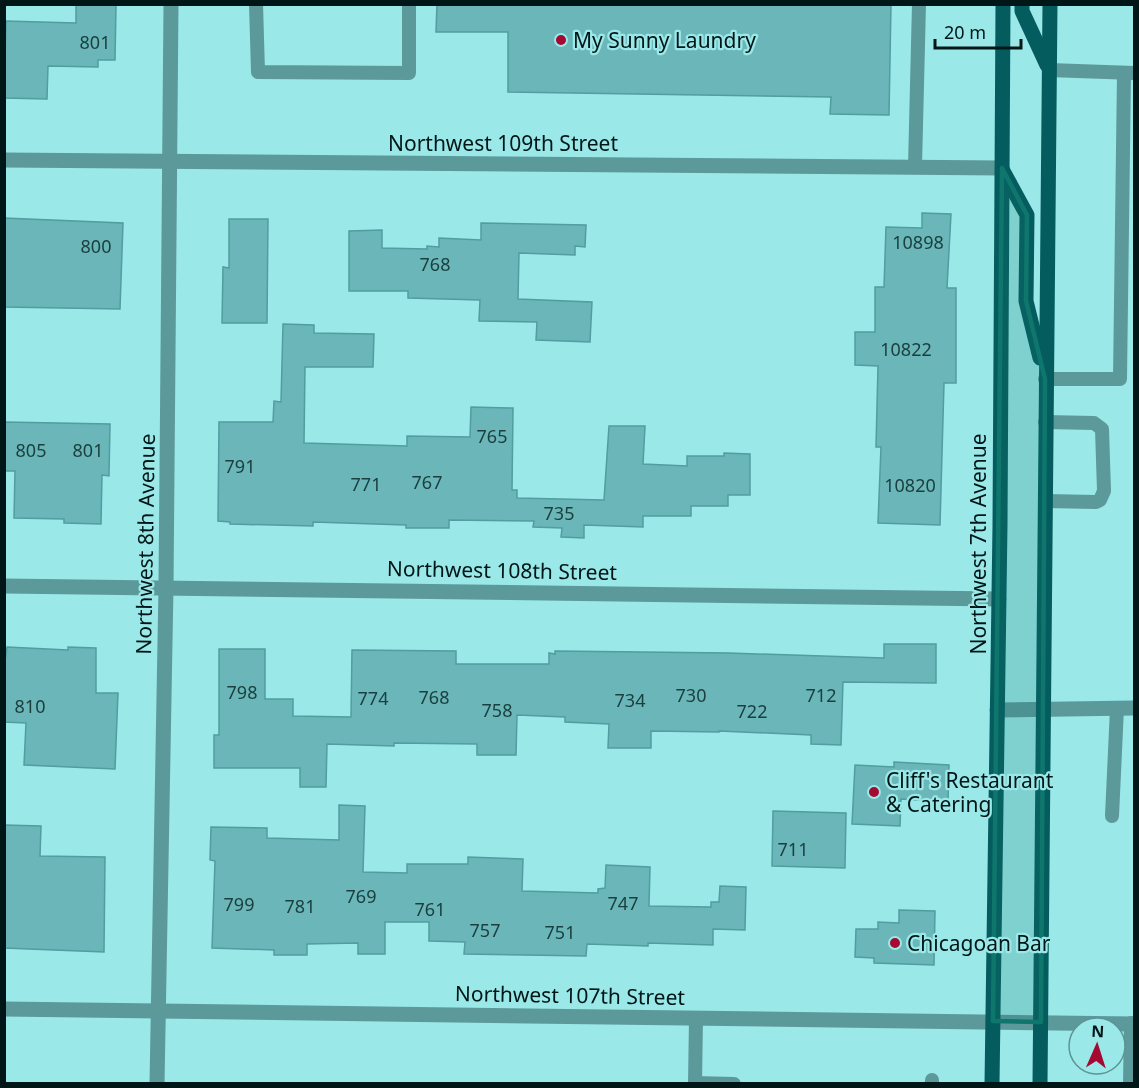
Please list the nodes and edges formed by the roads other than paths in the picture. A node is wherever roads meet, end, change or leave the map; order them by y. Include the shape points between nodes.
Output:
1 (171, 4) edge
2 (256, 4) edge
3 (409, 4) edge
4 (919, 4) edge
5 (1003, 4) edge
6 (1022, 4) edge
7 (1050, 4) edge
8 (1049, 70) junction
9 (1129, 73) edge
10 (4, 160) edge
11 (171, 162) junction
12 (915, 166) junction
13 (1002, 168) junction
14 (1046, 379) junction
15 (1045, 423) junction
16 (1045, 501) junction
17 (4, 586) edge
18 (166, 587) junction
19 (999, 599) junction
20 (1117, 708) junction
21 (1134, 708) edge
22 (997, 710) junction
23 (1043, 711) junction
24 (1113, 816) dead end
25 (4, 1009) edge
26 (158, 1011) junction
27 (696, 1018) junction
28 (993, 1021) junction
29 (1041, 1022) junction
30 (1132, 1024) edge
31 (157, 1083) edge
32 (695, 1083) edge
33 (734, 1083) edge
34 (992, 1083) edge
35 (1040, 1083) edge
36 (1130, 1083) edge

1 - 11 street, Northwest 8th Avenue
2 - 3 lane via 258,72 409,73
4 - 12 lane
5 - 13 main road, Northwest 7th Avenue
6 - 8 main road
7 - 8 main road
8 - 9 lane
8 - 14 main road
9 - 14 lane via 1120,379
10 - 11 street, Northwest 109th Street
11 - 12 street, Northwest 109th Street
11 - 18 street, Northwest 8th Avenue
12 - 13 street, Northwest 109th Street
13 - 14 main road via 1027,215 1026,301
13 - 19 main road, Northwest 7th Avenue
14 - 15 main road
15 - 16 main road
15 - 16 lane via 1094,423 1102,429 1104,491 1096,502
16 - 23 main road
17 - 18 street, Northwest 108th Street
18 - 19 street, Northwest 108th Street
18 - 26 street, Northwest 8th Avenue
19 - 22 main road, Northwest 7th Avenue
20 - 21 street
20 - 23 street
20 - 24 lane
22 - 23 street
22 - 28 main road, Northwest 7th Avenue
23 - 29 main road
25 - 26 street, Northwest 107th Street
26 - 27 street, Northwest 107th Street
26 - 31 street, Northwest 8th Avenue
27 - 28 street, Northwest 107th Street
27 - 32 lane
28 - 29 street, Northwest 107th Street
28 - 34 main road, Northwest 7th Avenue
29 - 30 street, Northwest 107th Street
29 - 35 main road
30 - 36 lane
32 - 33 lane

